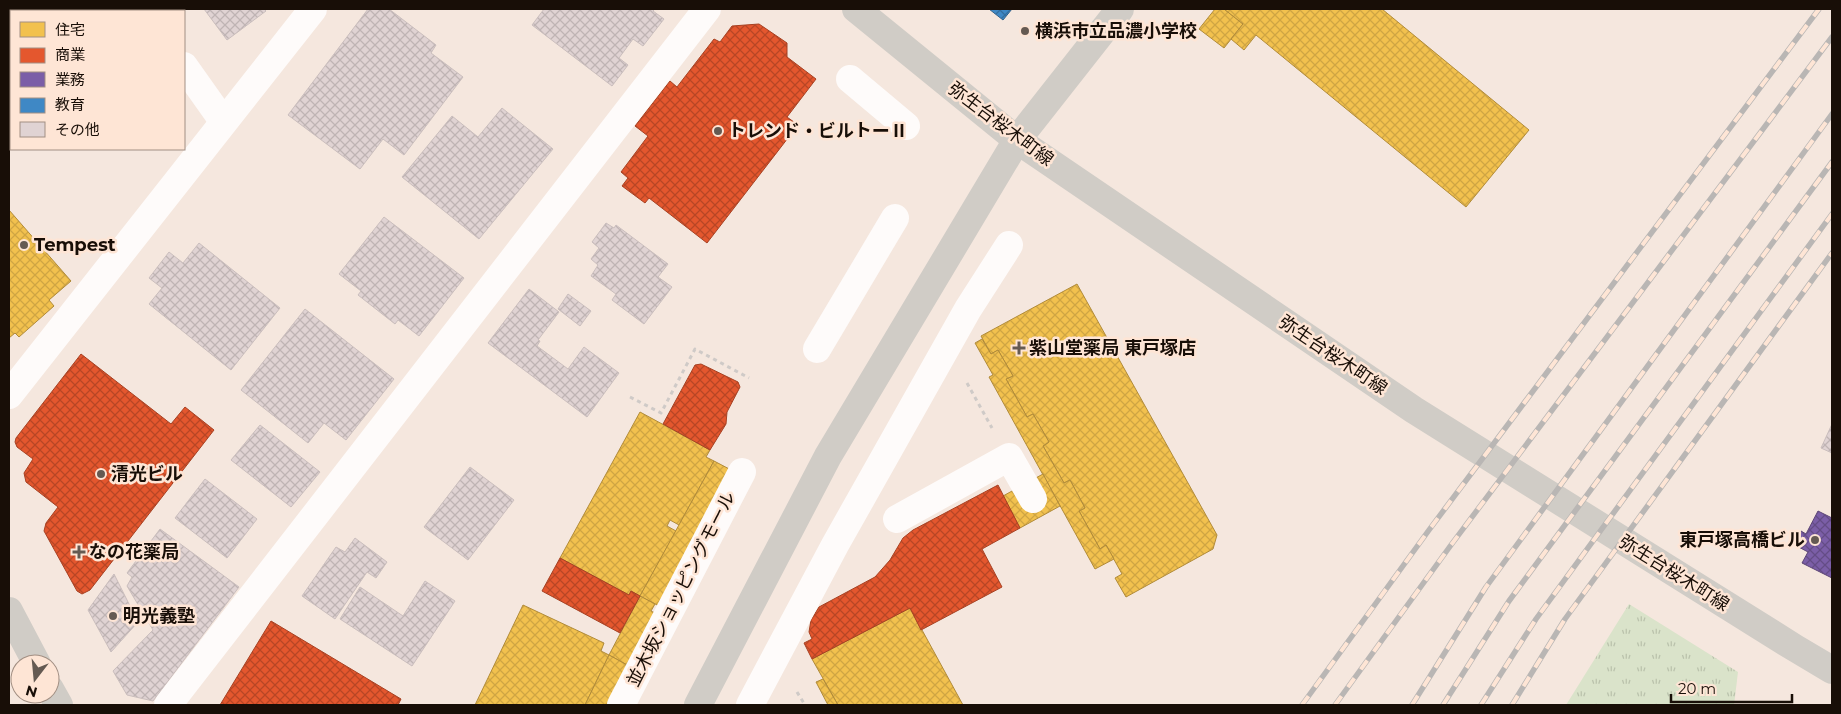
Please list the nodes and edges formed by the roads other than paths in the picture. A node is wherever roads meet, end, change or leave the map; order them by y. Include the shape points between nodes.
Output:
1 (313, 9) edge
2 (707, 9) edge
3 (856, 9) edge
4 (1120, 9) edge
5 (185, 67) edge
6 (850, 79) dead end
7 (223, 121) junction
8 (906, 126) dead end
9 (1017, 140) junction
10 (895, 218) dead end
11 (1009, 245) dead end
12 (817, 348) dead end
13 (9, 395) edge
14 (742, 472) dead end
15 (1033, 499) dead end
16 (897, 519) dead end
17 (9, 611) edge
18 (32, 654) edge
19 (1832, 670) edge
20 (168, 705) edge
21 (621, 705) edge
22 (698, 705) edge
23 (750, 705) edge

1 - 7 street
2 - 20 street
3 - 9 main road, 弥生台桜木町線
4 - 9 main road
5 - 7 street
6 - 8 street
7 - 13 street
9 - 19 main road, 弥生台桜木町線 via 1414,410
9 - 22 main road via 828,456
10 - 12 street
11 - 23 street via 968,309
14 - 21 street, 並木坂ショッピングモール
15 - 16 street via 1009,456
17 - 18 main road

